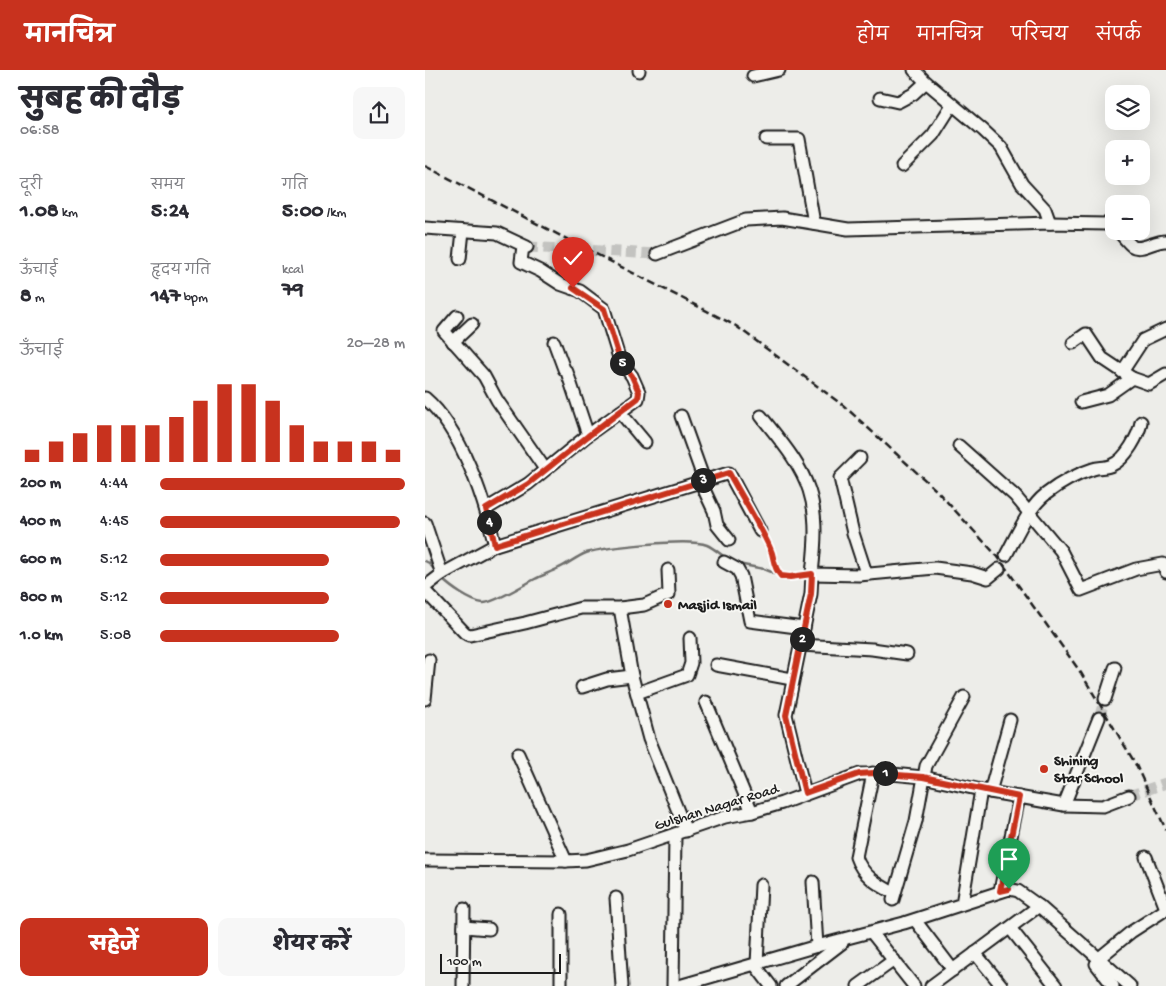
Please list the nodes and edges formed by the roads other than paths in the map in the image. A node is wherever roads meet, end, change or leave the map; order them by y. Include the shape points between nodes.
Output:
1 (779, 70) edge
2 (914, 70) edge
3 (753, 76) dead end
4 (926, 82) junction
5 (880, 98) dead end
6 (952, 105) junction
7 (766, 139) dead end
8 (902, 166) dead end
9 (814, 223) junction
10 (1050, 223) junction
11 (1105, 224) edge
12 (425, 228) edge
13 (463, 231) junction
14 (1127, 240) edge
15 (1166, 241) edge
16 (657, 254) tunnel mouth
17 (460, 259) dead end
18 (457, 316) dead end
19 (472, 324) dead end
20 (1166, 329) edge
21 (453, 342) junction
22 (554, 342) dead end
23 (1073, 343) dead end
24 (1166, 374) edge
25 (1127, 375) junction
26 (425, 398) edge
27 (1081, 402) dead end
28 (620, 412) junction
29 (681, 416) dead end
30 (761, 416) dead end
31 (1141, 422) dead end
32 (588, 436) junction
33 (645, 442) dead end
34 (959, 446) dead end
35 (860, 458) dead end
36 (545, 469) junction
37 (702, 481) junction
38 (486, 509) junction
39 (1030, 514) junction
40 (425, 523) edge
41 (760, 531) road end
42 (729, 540) dead end
43 (495, 545) junction
44 (1007, 555) dead end
45 (724, 562) dead end
46 (999, 568) dead end
47 (669, 570) dead end
48 (1166, 572) edge
49 (866, 573) junction
50 (442, 574) junction
51 (812, 574) junction
52 (425, 587) edge
53 (425, 591) edge
54 (619, 608) junction
55 (804, 628) junction
56 (690, 638) dead end
57 (800, 645) junction
58 (907, 654) dead end
59 (429, 660) dead end
60 (716, 664) dead end
61 (1115, 668) dead end
62 (632, 676) junction
63 (792, 679) junction
64 (582, 687) dead end
65 (637, 693) junction
66 (964, 697) dead end
67 (425, 699) edge
68 (1105, 699) tunnel mouth
69 (706, 702) dead end
70 (1099, 718) tunnel mouth
71 (1010, 720) dead end
72 (518, 754) dead end
73 (873, 773) junction
74 (923, 777) junction
75 (985, 791) junction
76 (805, 793) junction
77 (1129, 796) tunnel mouth
78 (1019, 797) junction
79 (1064, 805) junction
80 (752, 812) junction
81 (680, 832) junction
82 (1147, 857) dead end
83 (425, 860) edge
84 (566, 862) junction
85 (813, 882) dead end
86 (761, 886) dead end
87 (1000, 891) junction
88 (615, 898) dead end
89 (962, 904) junction
90 (1039, 906) junction
91 (464, 909) dead end
92 (561, 914) dead end
93 (915, 920) junction
94 (464, 927) junction
95 (1010, 928) junction
96 (489, 929) dead end
97 (872, 933) junction
98 (845, 940) junction
99 (817, 946) junction
100 (975, 953) junction
101 (1095, 956) junction
102 (894, 960) junction
103 (756, 964) junction
104 (953, 970) junction
105 (712, 981) edge
106 (463, 986) edge
107 (561, 986) edge
108 (621, 986) edge
109 (673, 986) edge
110 (679, 986) edge
111 (771, 986) edge
112 (786, 986) edge
113 (858, 986) edge
114 (913, 986) edge
115 (931, 986) edge
116 (1002, 986) edge
117 (1057, 986) edge
118 (1113, 986) edge
119 (1130, 986) edge

1 - 3 street
2 - 4 street
4 - 5 street via 898,102
4 - 6 street
6 - 8 street via 933,135
6 - 10 street via 1001,147 1022,184 1045,208
7 - 9 street via 799,139
9 - 10 street via 849,229
9 - 16 street via 782,218 746,220
10 - 11 street
12 - 13 street
13 - 17 street
13 - 28 street via 497,233 525,246 521,262 560,284 580,291 604,309 620,360 639,392 638,398
14 - 15 street via 1140,248 1159,240
18 - 21 street via 444,331
19 - 21 street
20 - 25 street via 1143,340
21 - 36 street via 484,376
22 - 32 street
23 - 25 street via 1086,334 1102,358
24 - 25 street via 1149,384
25 - 27 street via 1108,396
26 - 38 street via 435,406 455,436
28 - 32 street
28 - 33 street
29 - 37 street
30 - 51 street via 793,458 809,490 816,530
31 - 39 street via 1129,449 1113,465 1092,469 1062,484 1045,495
32 - 36 street
34 - 39 street via 1015,496
35 - 49 street via 840,478
36 - 38 street via 528,484
37 - 41 street via 729,473
37 - 42 street via 717,525
37 - 43 street
38 - 43 street
39 - 44 street
39 - 48 street via 1061,551 1081,590 1136,569 1163,564
40 - 50 street
43 - 50 street
45 - 55 street via 737,569 741,576 750,621
46 - 49 street via 988,578 935,568
47 - 54 street via 669,594 644,605
49 - 51 street
50 - 52 street
51 - 55 street
53 - 54 street via 465,633 471,634 581,608
54 - 62 street
55 - 57 street
56 - 65 street via 691,663 687,675
57 - 58 street
57 - 63 street
59 - 67 street
60 - 63 street
61 - 68 street
62 - 64 street
62 - 65 street
63 - 76 street via 786,715
65 - 81 street
66 - 74 street
69 - 80 street
70 - 79 street
71 - 75 street
72 - 84 street
73 - 74 street, Gulshan Nagar Road
73 - 74 street via 856,857 867,876 893,897 916,822
73 - 76 street, Gulshan Nagar Road via 859,774
74 - 75 street, Gulshan Nagar Road
75 - 78 street, Gulshan Nagar Road
75 - 89 street
76 - 80 street, Gulshan Nagar Road
77 - 79 street, Gulshan Nagar Road via 1103,806
78 - 79 street, Gulshan Nagar Road
78 - 87 street
80 - 81 street, Gulshan Nagar Road
81 - 84 street, Gulshan Nagar Road via 628,850
81 - 109 street
82 - 101 street via 1165,910
83 - 84 street, Gulshan Nagar Road
85 - 99 street
86 - 103 street
87 - 89 street
87 - 90 street via 1018,891
88 - 108 street
89 - 93 street
90 - 95 street
90 - 101 street
91 - 94 street
92 - 107 street
93 - 97 street
93 - 104 street
94 - 96 street
94 - 106 street
95 - 100 street
95 - 117 street
97 - 98 street
97 - 102 street
98 - 99 street
98 - 112 street
99 - 103 street
100 - 104 street
100 - 116 street
101 - 118 street via 1096,964
101 - 119 street
102 - 113 street
102 - 114 street
103 - 105 street
103 - 111 street
104 - 115 street
105 - 110 street

